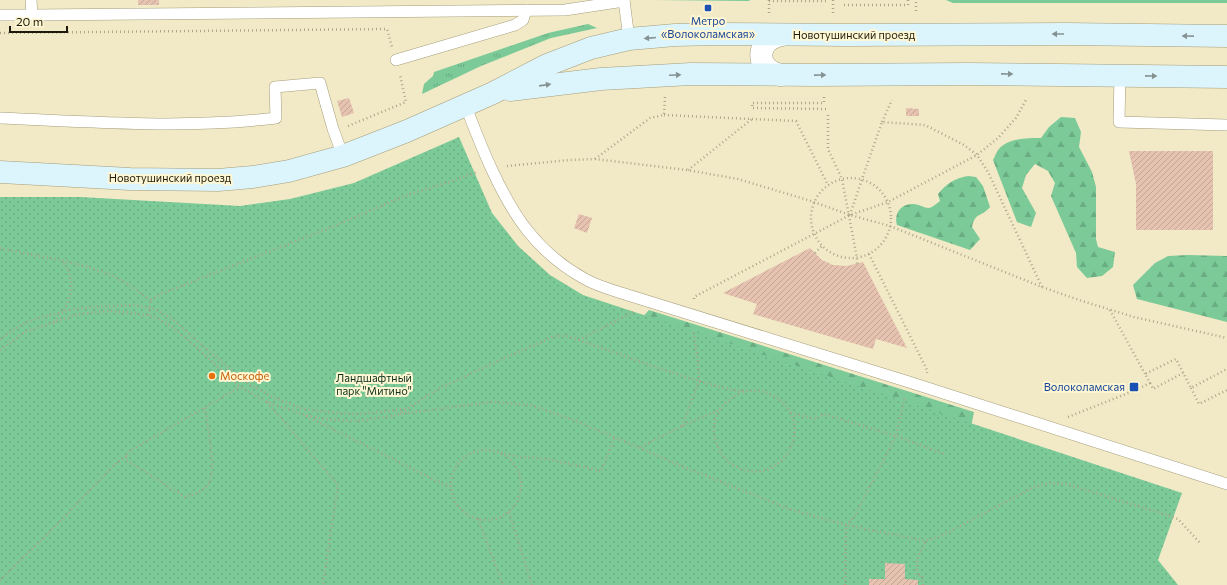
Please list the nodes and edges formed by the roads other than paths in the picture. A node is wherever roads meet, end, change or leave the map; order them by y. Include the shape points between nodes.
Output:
1 (31, 0) edge
2 (624, 0) edge
3 (526, 10) junction
4 (0, 15) edge
5 (32, 15) junction
6 (782, 34) junction
7 (1227, 36) edge
8 (629, 39) junction
9 (396, 60) road end
10 (781, 75) junction
11 (1120, 76) junction
12 (1227, 77) edge
13 (493, 93) junction
14 (465, 104) junction
15 (0, 118) edge
16 (1227, 125) edge
17 (343, 156) junction
18 (0, 172) edge
19 (1227, 484) edge

1 - 5 lane
2 - 3 lane via 565,10
2 - 8 lane
3 - 5 lane
3 - 9 lane via 523,20 515,25
4 - 5 lane
7 -> 6 main road, Новотушинский проезд
6 -> 8 main road, Новотушинский проезд via 717,34
6 - 10 street via 767,40 761,55 762,63 767,69
8 - 13 main road, Новотушинский проезд via 591,48 547,65
10 -> 11 main road, Новотушинский проезд
13 -> 10 main road, Новотушинский проезд via 601,79 691,74
11 -> 12 main road, Новотушинский проезд
11 - 16 lane via 1119,122
13 - 14 main road, Новотушинский проезд
14 - 17 main road, Новотушинский проезд via 407,131
14 - 19 lane via 506,198 526,229 550,254 586,280
15 - 17 lane via 136,124 240,122 276,118 275,87 320,83
17 - 18 main road, Новотушинский проезд via 289,171 218,180 130,179

